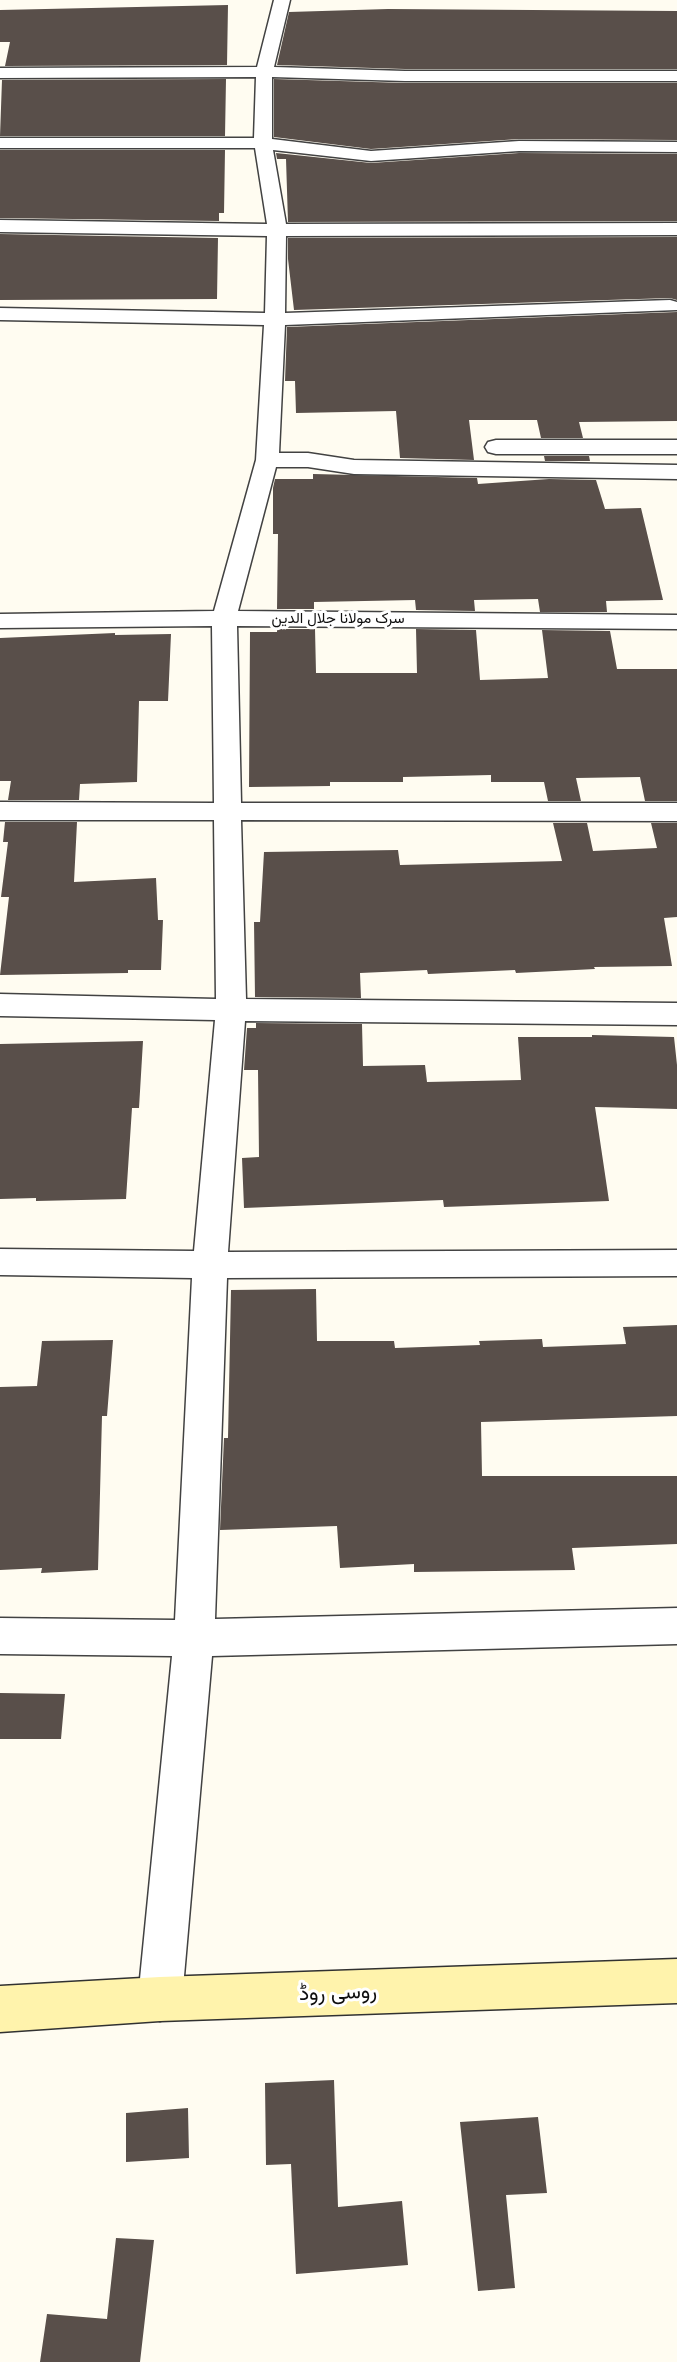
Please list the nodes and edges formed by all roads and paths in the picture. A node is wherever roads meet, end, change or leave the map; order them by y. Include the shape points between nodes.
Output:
1 (282, 0) edge
2 (264, 72) junction
3 (0, 73) edge
4 (677, 76) edge
5 (0, 143) edge
6 (263, 143) junction
7 (677, 147) edge
8 (0, 226) edge
9 (677, 229) edge
10 (277, 230) junction
11 (670, 306) dead end
12 (0, 314) edge
13 (275, 320) junction
14 (449, 447) dead end
15 (473, 447) dead end
16 (677, 447) edge
17 (267, 460) junction
18 (308, 460) junction
19 (677, 472) edge
20 (224, 618) junction
21 (0, 621) edge
22 (677, 622) edge
23 (226, 810) junction
24 (0, 812) edge
25 (677, 812) edge
26 (0, 1005) edge
27 (231, 1010) junction
28 (677, 1014) edge
29 (0, 1262) edge
30 (677, 1263) edge
31 (210, 1265) junction
32 (677, 1626) edge
33 (0, 1636) edge
34 (194, 1638) junction
35 (677, 1981) edge
36 (160, 1999) junction
37 (0, 2009) edge

1 - 2 street
2 - 3 street
2 - 4 street
2 - 6 street
5 - 6 street
6 - 7 street via 370,156 519,146
6 - 10 street
8 - 10 street
9 - 10 street
10 - 13 street
11 - 13 street
12 - 13 street
13 - 17 street
14 - 18 street via 353,448
15 - 16 street
17 - 18 street
17 - 20 street
18 - 19 street via 354,467
20 - 21 street, سرک مولانا جلال الدین
20 - 22 street, سرک مولانا جلال الدین
20 - 23 street
23 - 24 street
23 - 25 street
23 - 27 street
26 - 27 street
27 - 28 street
27 - 31 street
29 - 31 street
30 - 31 street
31 - 34 street
32 - 34 street
33 - 34 street
34 - 36 street
35 - 36 main road, روسی روڈ
36 - 37 main road, روسی روڈ

